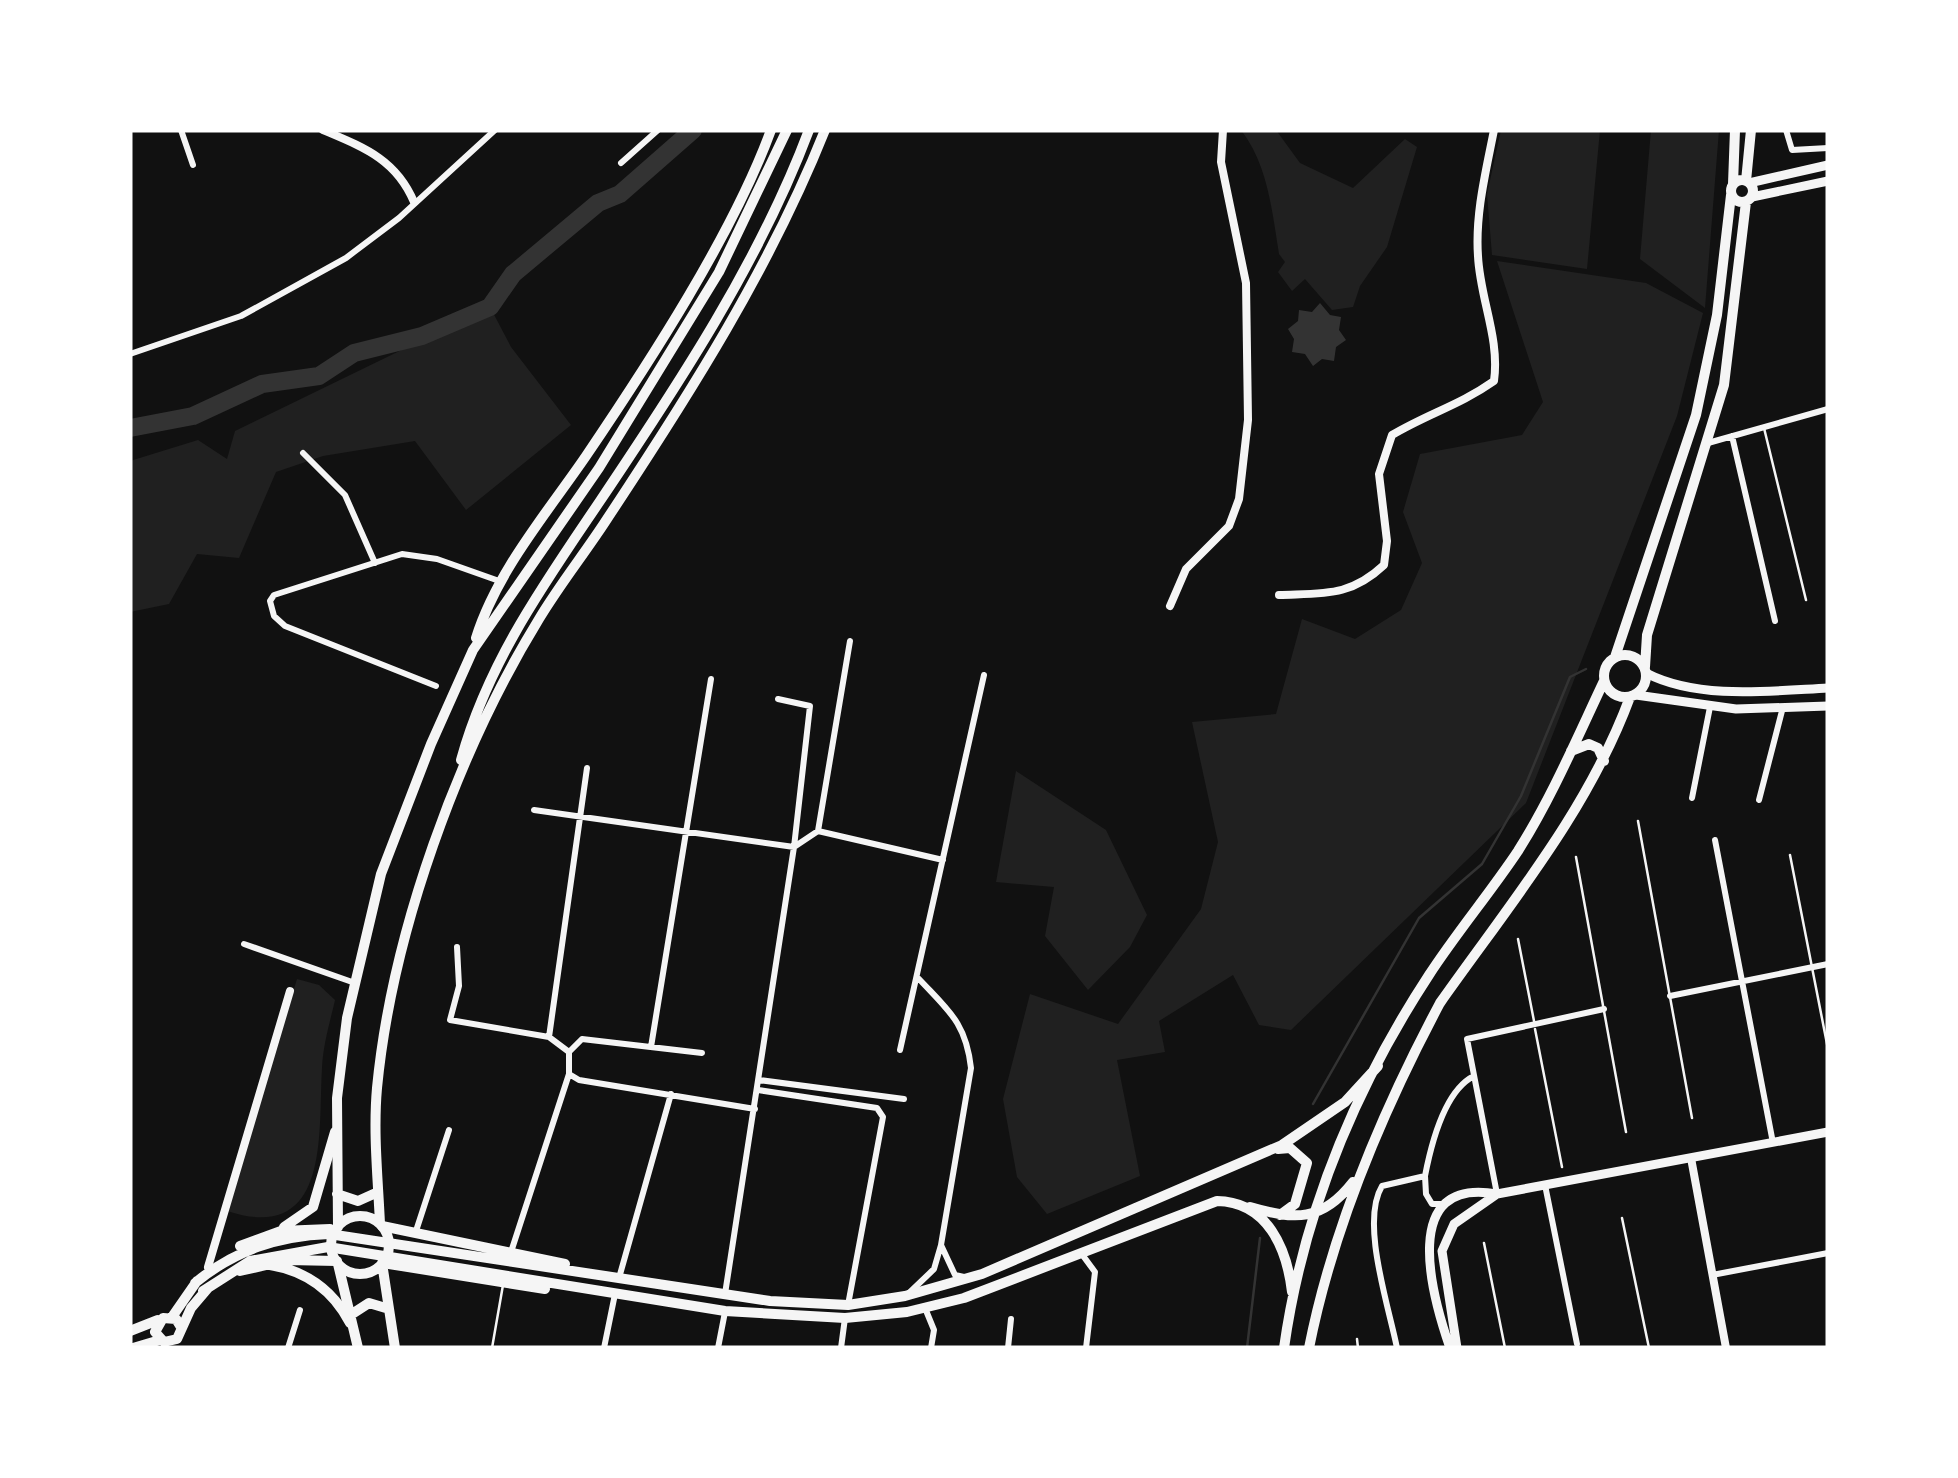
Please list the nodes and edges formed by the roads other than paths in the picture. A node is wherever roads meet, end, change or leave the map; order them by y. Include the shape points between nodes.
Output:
1 (182, 130) edge
2 (323, 130) edge
3 (495, 130) edge
4 (658, 130) edge
5 (771, 130) edge
6 (787, 130) edge
7 (809, 130) edge
8 (826, 130) edge
9 (1223, 130) edge
10 (1494, 130) edge
11 (1736, 130) edge
12 (1752, 130) edge
13 (1786, 130) edge
14 (1828, 148) edge
15 (620, 163) dead end
16 (193, 164) dead end
17 (1828, 165) edge
18 (1828, 181) edge
19 (1748, 182) junction
20 (1732, 190) junction
21 (1749, 199) junction
22 (414, 202) junction
23 (130, 354) edge
24 (1828, 410) edge
25 (1764, 427) junction
26 (1732, 436) junction
27 (1708, 443) junction
28 (304, 452) dead end
29 (375, 562) junction
30 (502, 582) junction
31 (1280, 596) dead end
32 (1806, 600) dead end
33 (1170, 606) dead end
34 (1775, 621) dead end
35 (850, 642) dead end
36 (473, 650) junction
37 (1615, 657) junction
38 (1646, 670) junction
39 (984, 675) dead end
40 (711, 680) dead end
41 (1604, 681) junction
42 (436, 686) dead end
43 (1828, 688) edge
44 (1633, 696) junction
45 (778, 699) dead end
46 (1828, 706) edge
47 (1710, 707) junction
48 (1783, 708) junction
49 (1571, 751) junction
50 (1604, 762) junction
51 (586, 768) dead end
52 (458, 771) junction
53 (1692, 798) dead end
54 (1759, 800) dead end
55 (534, 810) dead end
56 (580, 815) junction
57 (1638, 821) dead end
58 (685, 828) junction
59 (818, 831) junction
60 (1715, 840) dead end
61 (794, 848) junction
62 (1790, 854) dead end
63 (1576, 856) dead end
64 (942, 860) junction
65 (1518, 939) dead end
66 (244, 944) dead end
67 (457, 947) dead end
68 (1828, 964) edge
69 (1812, 968) junction
70 (918, 978) junction
71 (1741, 982) junction
72 (355, 983) junction
73 (290, 992) dead end
74 (1670, 996) junction
75 (1604, 1009) junction
76 (1534, 1024) junction
77 (549, 1037) junction
78 (651, 1047) junction
79 (900, 1050) dead end
80 (1828, 1050) edge
81 (569, 1052) junction
82 (702, 1053) dead end
83 (1378, 1066) junction
84 (569, 1074) junction
85 (1474, 1076) junction
86 (759, 1080) junction
87 (758, 1090) junction
88 (670, 1094) junction
89 (904, 1099) dead end
90 (755, 1109) junction
91 (1692, 1118) dead end
92 (337, 1122) junction
93 (449, 1130) dead end
94 (1626, 1132) dead end
95 (1828, 1132) edge
96 (1773, 1143) junction
97 (1268, 1150) junction
98 (1691, 1158) junction
99 (1562, 1167) dead end
100 (1361, 1169) junction
101 (1425, 1176) junction
102 (1545, 1185) junction
103 (378, 1192) junction
104 (337, 1194) junction
105 (1497, 1194) junction
106 (1230, 1201) junction
107 (1449, 1203) junction
108 (1279, 1215) junction
109 (1622, 1218) dead end
110 (381, 1225) junction
111 (337, 1228) junction
112 (273, 1233) junction
113 (414, 1235) junction
114 (1484, 1243) dead end
115 (941, 1246) junction
116 (1080, 1252) junction
117 (1828, 1252) edge
118 (511, 1254) junction
119 (338, 1262) junction
120 (383, 1263) junction
121 (264, 1264) junction
122 (208, 1266) junction
123 (1712, 1275) junction
124 (970, 1278) junction
125 (619, 1279) junction
126 (503, 1284) junction
127 (199, 1287) junction
128 (1292, 1292) junction
129 (615, 1294) junction
130 (725, 1295) junction
131 (906, 1296) junction
132 (848, 1305) junction
133 (926, 1308) junction
134 (389, 1309) junction
135 (300, 1310) dead end
136 (725, 1311) junction
137 (352, 1314) junction
138 (172, 1317) junction
139 (845, 1318) junction
140 (1011, 1319) dead end
141 (159, 1320) junction
142 (181, 1327) junction
143 (130, 1331) edge
144 (1356, 1339) dead end
145 (160, 1340) junction
146 (357, 1342) edge
147 (176, 1344) edge
148 (1576, 1344) dead end
149 (133, 1348) edge
150 (288, 1348) edge
151 (395, 1348) edge
152 (492, 1348) edge
153 (604, 1348) edge
154 (718, 1348) edge
155 (841, 1348) edge
156 (931, 1348) edge
157 (1008, 1348) edge
158 (1086, 1348) edge
159 (1284, 1348) edge
160 (1310, 1348) edge
161 (1358, 1348) edge
162 (1397, 1348) edge
163 (1454, 1348) edge
164 (1505, 1348) edge
165 (1649, 1348) edge
166 (1726, 1348) edge

1 - 16 street
2 - 22 street via 377,152
3 - 22 street
4 - 15 street
5 - 30 main road via 693,282
6 - 36 main road via 676,347
7 - 52 main road via 766,226 699,346 506,645
8 - 52 main road via 717,346 536,622
9 - 33 street via 1220,162 1246,283 1248,420 1239,500 1229,526 1186,568
10 - 31 street via 1478,257 1498,354 1494,380 1460,405 1392,434 1378,474 1384,566 1362,586
11 - 20 main road
12 - 19 main road
13 - 14 street via 1792,150
17 - 19 main road
18 - 21 main road
19 - 20 main road
19 - 21 main road
20 - 21 main road via 1735,201
20 - 37 main road via 1696,415
21 - 27 main road via 1730,354
22 - 23 street via 346,258 241,316
24 - 25 street
25 - 26 street
25 - 32 lane
26 - 27 street
26 - 34 street
27 - 38 main road via 1647,635
28 - 29 street via 345,495
29 - 30 street via 420,555
29 - 42 street via 274,594 274,616
30 - 36 main road
35 - 59 street
36 - 72 main road via 381,874
37 - 38 main road via 1628,655
37 - 41 main road
38 - 43 main road via 1666,683 1707,688
38 - 44 main road via 1644,686
39 - 64 street
40 - 58 street
41 - 44 main road via 1617,696
41 - 49 main road
44 - 47 main road
44 - 50 main road
45 - 61 street via 810,706
46 - 48 main road
47 - 48 main road
47 - 53 street
48 - 54 street
49 - 50 main road via 1589,744
49 - 83 main road via 1517,852 1428,976
50 - 100 main road via 1440,1003
51 - 56 street
52 - 103 main road via 430,851 382,1048
55 - 56 street
56 - 58 street
56 - 77 street
57 - 74 lane
58 - 61 street
58 - 78 street
59 - 61 street
59 - 64 street
60 - 71 street
61 - 86 street
62 - 69 lane
63 - 75 lane
64 - 70 street
65 - 76 lane
66 - 72 street
67 - 77 street via 460,986 450,1020
68 - 69 street
69 - 71 street
69 - 80 lane
70 - 79 street
70 - 115 street via 956,1018 967,1038 970,1068
71 - 74 street
71 - 96 street
72 - 92 main road
73 - 122 street
74 - 91 lane
75 - 76 street
75 - 94 lane
76 - 85 street via 1467,1039
76 - 99 lane
77 - 81 street
78 - 81 street via 582,1038
78 - 82 street
81 - 84 street
83 - 97 main road via 1345,1102
83 - 128 main road via 1335,1150
84 - 88 street
84 - 118 street
85 - 101 street via 1451,1099
85 - 105 street
86 - 87 street
86 - 89 street
87 - 90 street
87 - 132 street via 877,1108 883,1118
88 - 90 street
88 - 125 street
90 - 130 street
92 - 104 main road
92 - 112 main road via 313,1206
93 - 113 street
95 - 96 main road
96 - 98 main road
97 - 108 main road via 1290,1148 1307,1163 1295,1204
97 - 124 main road
98 - 102 main road
98 - 123 street
100 - 108 main road via 1320,1214
100 - 160 main road via 1319,1296
101 - 107 street via 1432,1204
101 - 162 street via 1382,1186 1374,1209
102 - 105 main road
102 - 148 street
103 - 104 main road via 358,1201
103 - 110 main road
104 - 111 main road
105 - 107 main road
105 - 163 main road via 1454,1224 1442,1252
106 - 108 main road
106 - 116 main road
106 - 128 main road via 1273,1230
107 - 163 main road via 1432,1224 1428,1242
109 - 165 lane
110 - 111 main road via 363,1216
110 - 113 main road
110 - 120 main road via 389,1244
111 - 112 main road
111 - 119 main road via 332,1246
112 - 122 main road
113 - 118 main road
114 - 164 lane
115 - 124 street via 955,1275
115 - 131 street via 934,1268
116 - 133 main road
116 - 158 street via 1095,1272
117 - 123 street
118 - 125 main road
119 - 120 main road via 360,1274
119 - 121 main road
119 - 137 main road
120 - 126 main road
120 - 134 main road
121 - 127 main road
121 - 146 main road via 305,1274 325,1289
122 - 127 main road
123 - 166 street
124 - 131 main road
125 - 127 main road via 329,1234 264,1243 230,1258
125 - 130 main road
126 - 129 main road
126 - 152 lane
127 - 129 main road via 250,1261 318,1247
127 - 138 main road
127 - 142 main road
128 - 159 main road
129 - 136 main road
129 - 153 street
130 - 132 main road
131 - 132 main road
133 - 139 main road
133 - 156 street via 934,1330
134 - 137 main road via 369,1303
134 - 151 main road
135 - 150 street
136 - 139 main road
136 - 154 street
137 - 146 main road
138 - 141 main road
138 - 142 main road
139 - 155 street
140 - 157 street
141 - 143 main road
141 - 145 main road
142 - 147 main road
144 - 161 lane
145 - 147 main road
145 - 149 main road

